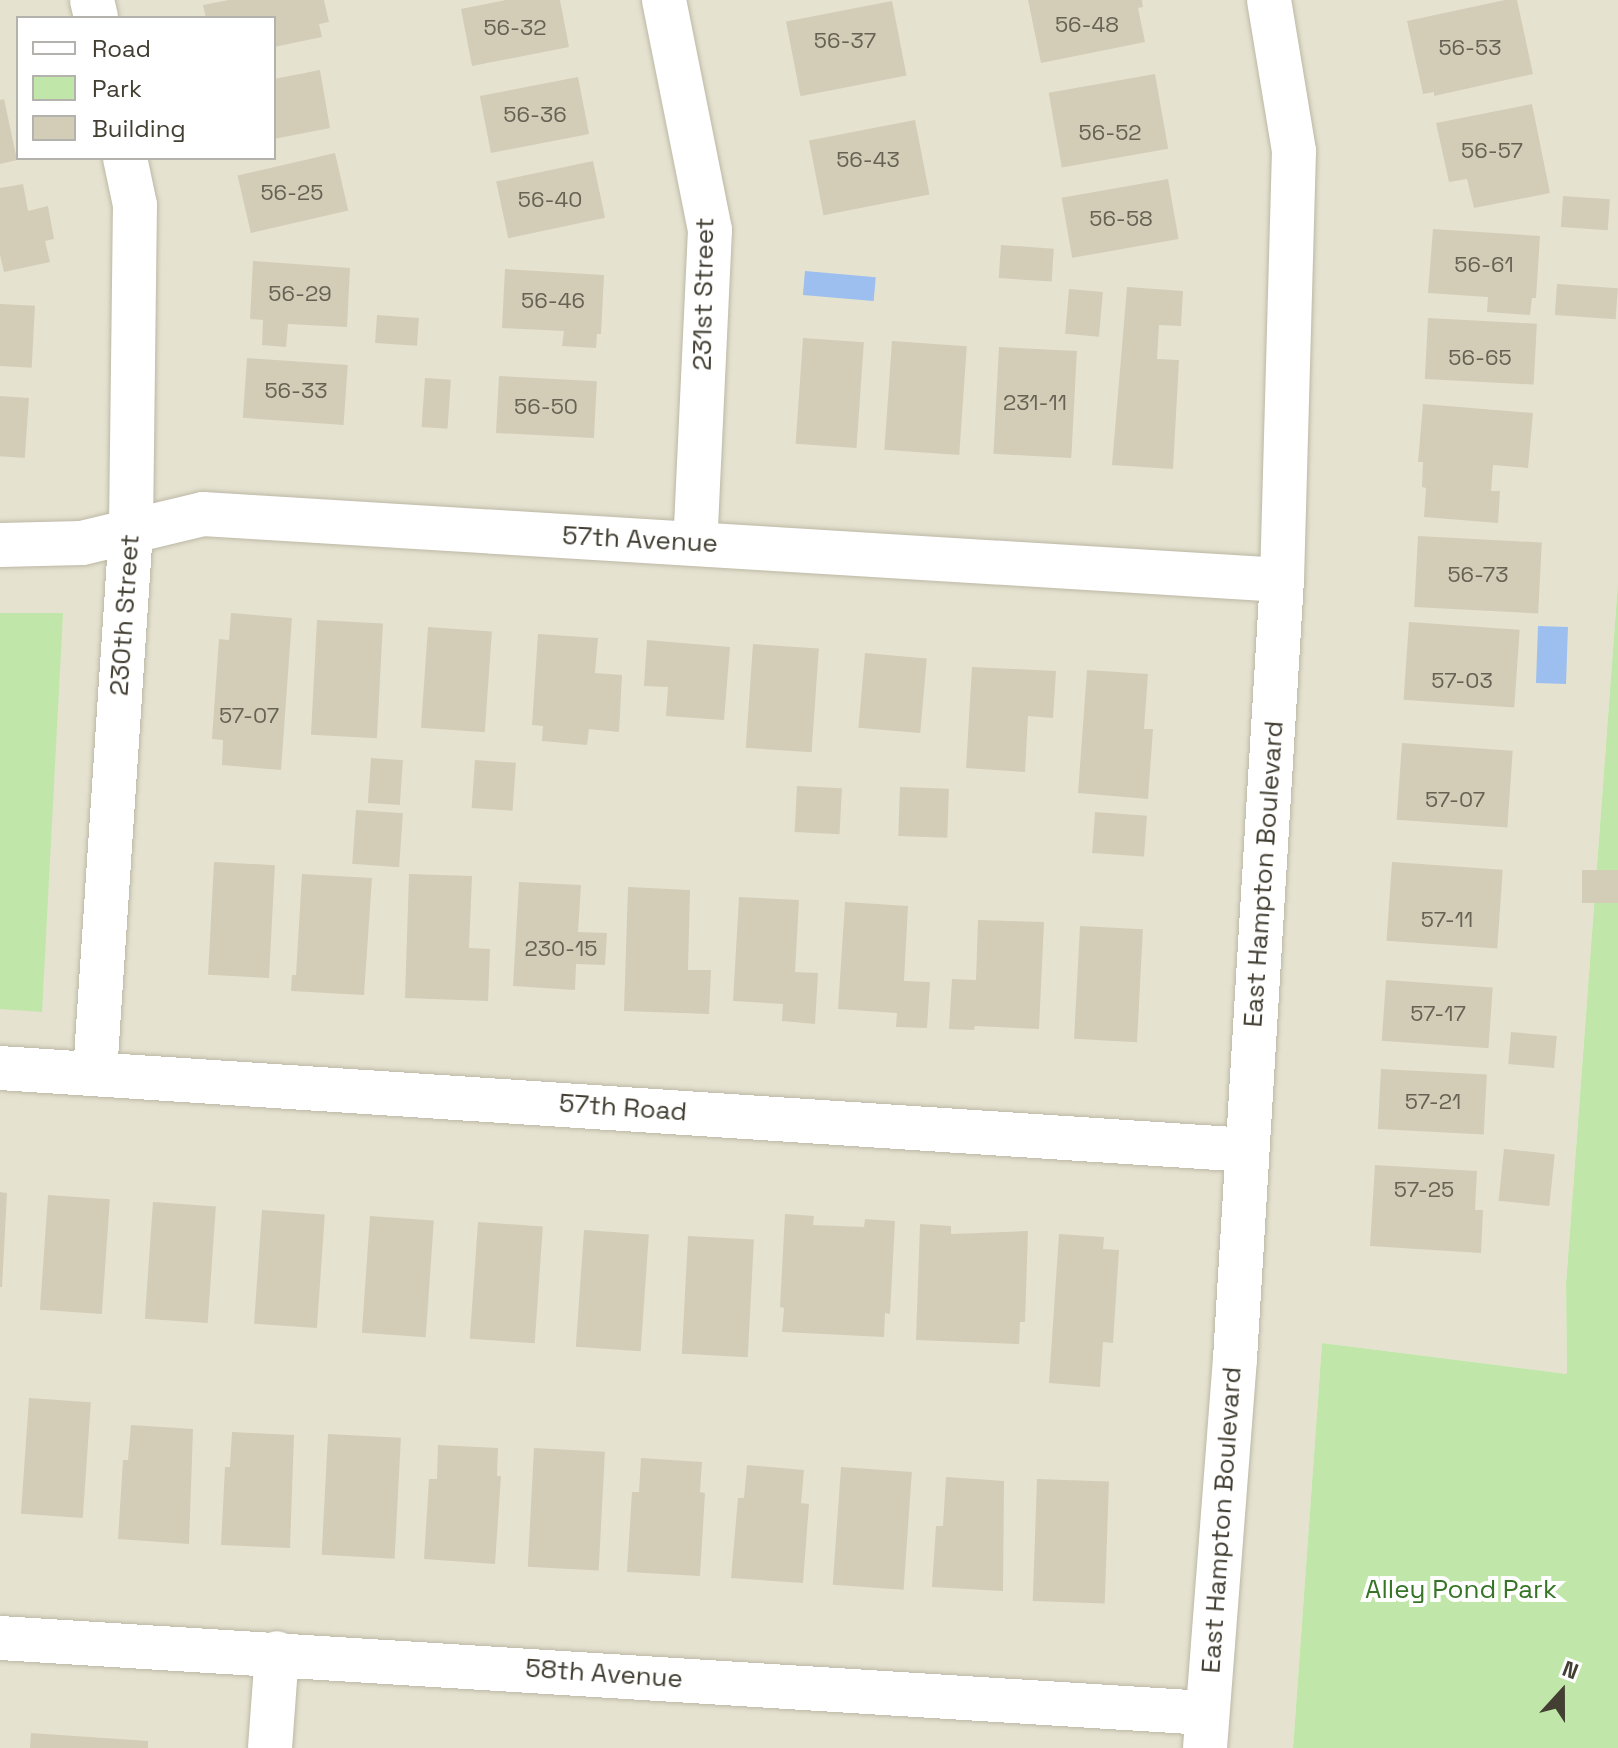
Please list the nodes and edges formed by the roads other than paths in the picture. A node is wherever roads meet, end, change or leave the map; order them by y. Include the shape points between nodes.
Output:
1 (664, 0) edge
2 (1269, 0) edge
3 (125, 160) edge
4 (131, 529) junction
5 (695, 543) junction
6 (0, 545) edge
7 (1282, 580) junction
8 (0, 1068) edge
9 (95, 1073) junction
10 (1247, 1150) junction
11 (0, 1638) edge
12 (277, 1653) junction
13 (1206, 1730) edge
14 (270, 1748) edge

1 - 5 street, 231st Street via 710,230
2 - 7 street, East Hampton Boulevard via 1294,151
3 - 4 street, 230th Street via 135,205
4 - 5 street, 57th Avenue via 203,514
4 - 6 street, 57th Avenue via 82,543
4 - 9 street, 230th Street
5 - 7 street, 57th Avenue
7 - 10 street, East Hampton Boulevard
8 - 9 street, 57th Road
9 - 10 street, 57th Road
10 - 13 street, East Hampton Boulevard
11 - 12 street, 58th Avenue
12 - 13 street, 58th Avenue
12 - 14 street

